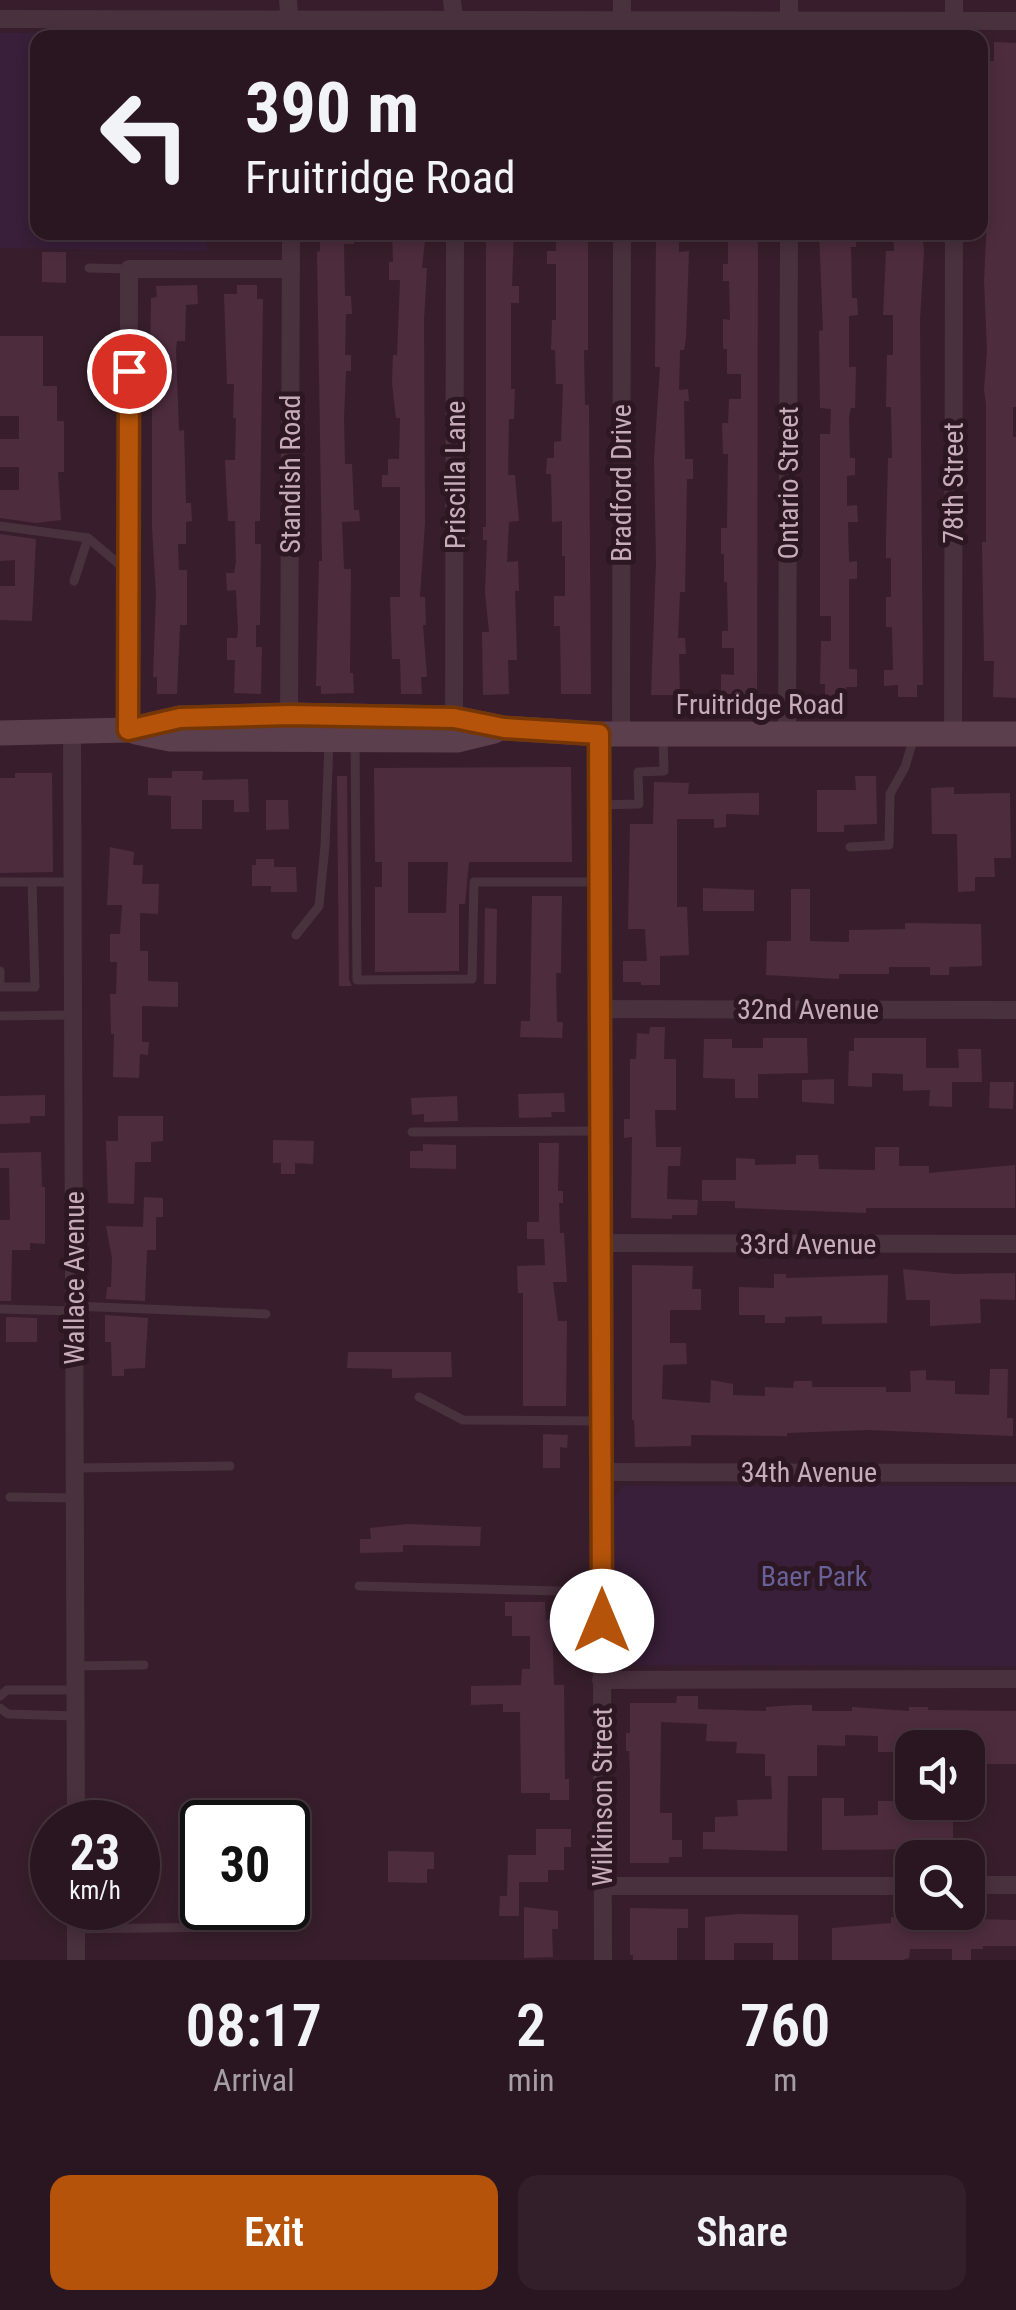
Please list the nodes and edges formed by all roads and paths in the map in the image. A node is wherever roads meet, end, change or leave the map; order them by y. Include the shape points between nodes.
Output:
1 (288, 0) edge
2 (452, 0) edge
3 (622, 0) edge
4 (789, 0) edge
5 (954, 0) edge
6 (121, 10) edge
7 (0, 19) edge
8 (1016, 22) edge
9 (290, 29) edge
10 (455, 29) edge
11 (622, 29) edge
12 (789, 29) edge
13 (954, 29) edge
14 (291, 240) edge
15 (456, 240) edge
16 (622, 240) edge
17 (788, 240) edge
18 (954, 240) edge
19 (89, 268) dead end
20 (129, 269) junction
21 (291, 269) junction
22 (0, 526) edge
23 (88, 538) junction
24 (130, 573) junction
25 (74, 581) dead end
26 (290, 715) junction
27 (454, 718) junction
28 (504, 728) junction
29 (128, 730) junction
30 (0, 733) edge
31 (72, 733) junction
32 (610, 734) junction
33 (663, 734) junction
34 (787, 734) junction
35 (915, 734) junction
36 (953, 734) junction
37 (1016, 734) edge
38 (356, 739) junction
39 (329, 740) junction
40 (599, 805) junction
41 (850, 847) dead end
42 (0, 882) edge
43 (32, 882) junction
44 (73, 882) junction
45 (600, 882) junction
46 (296, 935) dead end
47 (0, 971) edge
48 (600, 1008) junction
49 (1016, 1010) edge
50 (74, 1014) junction
51 (0, 1016) edge
52 (600, 1131) junction
53 (412, 1132) dead end
54 (601, 1244) junction
55 (1016, 1244) edge
56 (74, 1308) junction
57 (0, 1309) edge
58 (266, 1314) dead end
59 (419, 1397) dead end
60 (601, 1421) junction
61 (230, 1466) dead end
62 (74, 1468) junction
63 (601, 1472) junction
64 (1016, 1472) edge
65 (10, 1497) dead end
66 (74, 1498) junction
67 (359, 1586) dead end
68 (602, 1592) junction
69 (144, 1664) dead end
70 (75, 1666) junction
71 (1016, 1679) edge
72 (602, 1680) junction
73 (75, 1690) junction
74 (0, 1696) edge
75 (0, 1708) edge
76 (76, 1716) junction
77 (76, 1800) edge
78 (1016, 1885) edge
79 (603, 1886) junction
80 (895, 1886) edge
81 (985, 1886) edge
82 (76, 1930) edge
83 (76, 1960) edge
84 (603, 1960) edge

1 - 9 street
2 - 10 street
3 - 11 street
4 - 12 street
5 - 13 street
6 - 7 street
6 - 9 street
8 - 13 street
9 - 10 street
10 - 11 street
11 - 12 street
12 - 13 street
14 - 21 street, Standish Road
15 - 27 street, Priscilla Lane
16 - 32 street, Bradford Drive
17 - 34 street, Ontario Street
18 - 36 street, 78th Street
19 - 20 lane
20 - 21 street
20 - 24 street
21 - 26 street, Standish Road
22 - 23 lane
23 - 24 lane
23 - 25 lane
24 - 29 street
26 - 27 main road, Fruitridge Road
26 - 29 main road, Fruitridge Road via 180,718
27 - 28 main road, Fruitridge Road
28 - 32 main road, Fruitridge Road
28 - 38 main road, Fruitridge Road via 456,740
29 - 31 main road, Fruitridge Road
29 - 39 main road, Fruitridge Road via 170,739
30 - 31 main road, Fruitridge Road
31 - 44 street, Wallace Avenue
32 - 33 main road, Fruitridge Road
32 - 40 street, Wilkinson Street
33 - 34 main road, Fruitridge Road
33 - 40 lane via 664,771 638,772 639,804
34 - 35 main road, Fruitridge Road
35 - 36 main road, Fruitridge Road
35 - 41 lane via 890,794 889,845
36 - 37 main road, Fruitridge Road
38 - 39 main road, Fruitridge Road
38 - 45 lane via 357,980 472,978 474,882
39 - 46 lane via 319,906
40 - 45 street, Wilkinson Street
42 - 43 lane
43 - 44 lane
43 - 47 lane via 35,988 0,988
44 - 50 street, Wallace Avenue
45 - 48 street, Wilkinson Street
48 - 49 street, 32nd Avenue
48 - 52 street, Wilkinson Street
50 - 51 lane
50 - 56 street, Wallace Avenue
52 - 53 lane
52 - 54 street, Wilkinson Street
54 - 55 street, 33rd Avenue
54 - 60 street, Wilkinson Street
56 - 57 lane
56 - 58 lane
56 - 62 street, Wallace Avenue
59 - 60 lane via 463,1420
60 - 63 street, Wilkinson Street
61 - 62 lane
62 - 66 street, Wallace Avenue
63 - 64 street, 34th Avenue
63 - 68 street, Wilkinson Street
65 - 66 lane
66 - 70 street, Wallace Avenue
67 - 68 lane
68 - 72 street, Wilkinson Street
69 - 70 lane
70 - 73 street, Wallace Avenue
71 - 72 street
72 - 79 street, Wilkinson Street
73 - 74 lane via 7,1690
73 - 76 street, Wallace Avenue
75 - 76 lane via 8,1714
76 - 77 street, Wallace Avenue
78 - 81 street
79 - 80 street
79 - 84 street, Wilkinson Street
82 - 83 street

